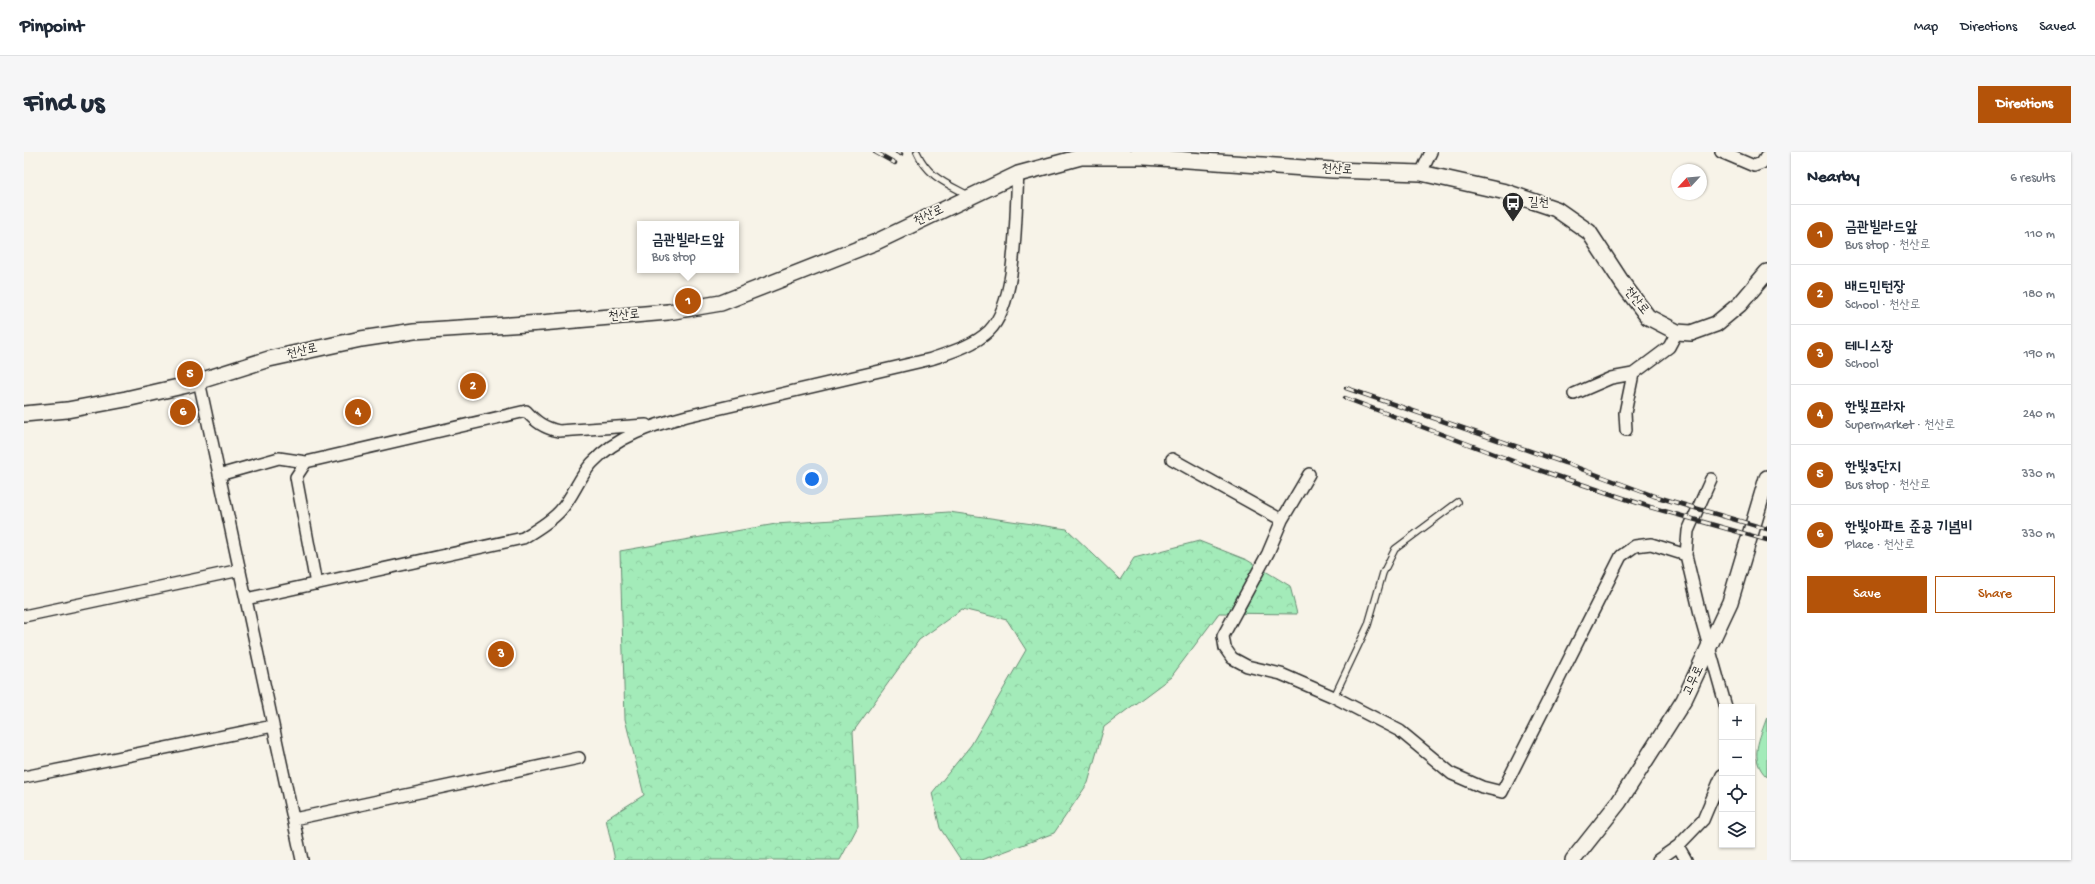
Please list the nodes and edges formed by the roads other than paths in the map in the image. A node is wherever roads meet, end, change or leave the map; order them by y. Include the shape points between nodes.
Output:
1 (916, 152) edge
2 (1431, 152) edge
3 (1721, 152) edge
4 (1767, 156) edge
5 (1421, 173) junction
6 (1018, 174) junction
7 (970, 197) junction
8 (1767, 272) edge
9 (1677, 332) junction
10 (1633, 374) junction
11 (199, 381) junction
12 (1574, 394) dead end
13 (24, 414) edge
14 (657, 424) junction
15 (1626, 430) dead end
16 (1172, 459) dead end
17 (306, 462) junction
18 (1309, 474) dead end
19 (219, 475) junction
20 (1767, 478) edge
21 (1711, 479) dead end
22 (1458, 502) dead end
23 (1282, 520) junction
24 (1686, 555) junction
25 (240, 570) junction
26 (316, 584) junction
27 (246, 599) junction
28 (24, 616) edge
29 (1710, 646) junction
30 (1334, 697) junction
31 (1725, 704) edge
32 (273, 726) junction
33 (579, 758) dead end
34 (1722, 776) edge
35 (24, 777) edge
36 (294, 819) junction
37 (1678, 846) junction
38 (302, 860) edge
39 (1573, 860) edge
40 (1658, 860) edge
41 (1686, 860) edge

1 - 7 lane via 932,175
2 - 5 street
3 - 4 street via 1754,166 1762,163
5 - 6 street, 천산로 via 1333,170 1145,157 1081,157
5 - 9 street, 천산로 via 1506,192 1556,209 1589,232 1648,317
6 - 7 street, 천산로
6 - 14 street via 1010,287 999,318 989,331 958,350 931,359
7 - 11 street, 천산로 via 876,242 721,303 660,312 541,323 407,332 269,359
8 - 9 street via 1740,304 1716,324 1691,333
9 - 10 street via 1669,347
10 - 12 street via 1611,378
10 - 15 street via 1626,413
11 - 13 street, 천산로 via 67,410
11 - 19 street
14 - 17 street via 559,431 535,422 526,411
14 - 26 street via 630,435 597,458 574,488 561,511 524,538
16 - 23 street
17 - 19 street via 279,458
17 - 26 street via 296,477
18 - 23 street
19 - 25 street
20 - 29 street, 고무로 via 1730,602
21 - 24 street via 1688,531
22 - 30 lane via 1395,549 1383,573 1368,625
23 - 30 street via 1268,553 1223,636 1225,648 1232,658 1247,666 1281,674
24 - 29 street
24 - 30 street via 1651,544 1635,546 1622,556 1502,792 1482,787 1452,774 1400,732
25 - 27 street
25 - 28 street
26 - 27 street
27 - 32 street
29 - 31 street
29 - 39 street, 고무로 via 1684,700 1619,802
32 - 35 street
32 - 36 street
33 - 36 street
34 - 37 street via 1703,820
36 - 38 street
37 - 40 street
37 - 41 street

